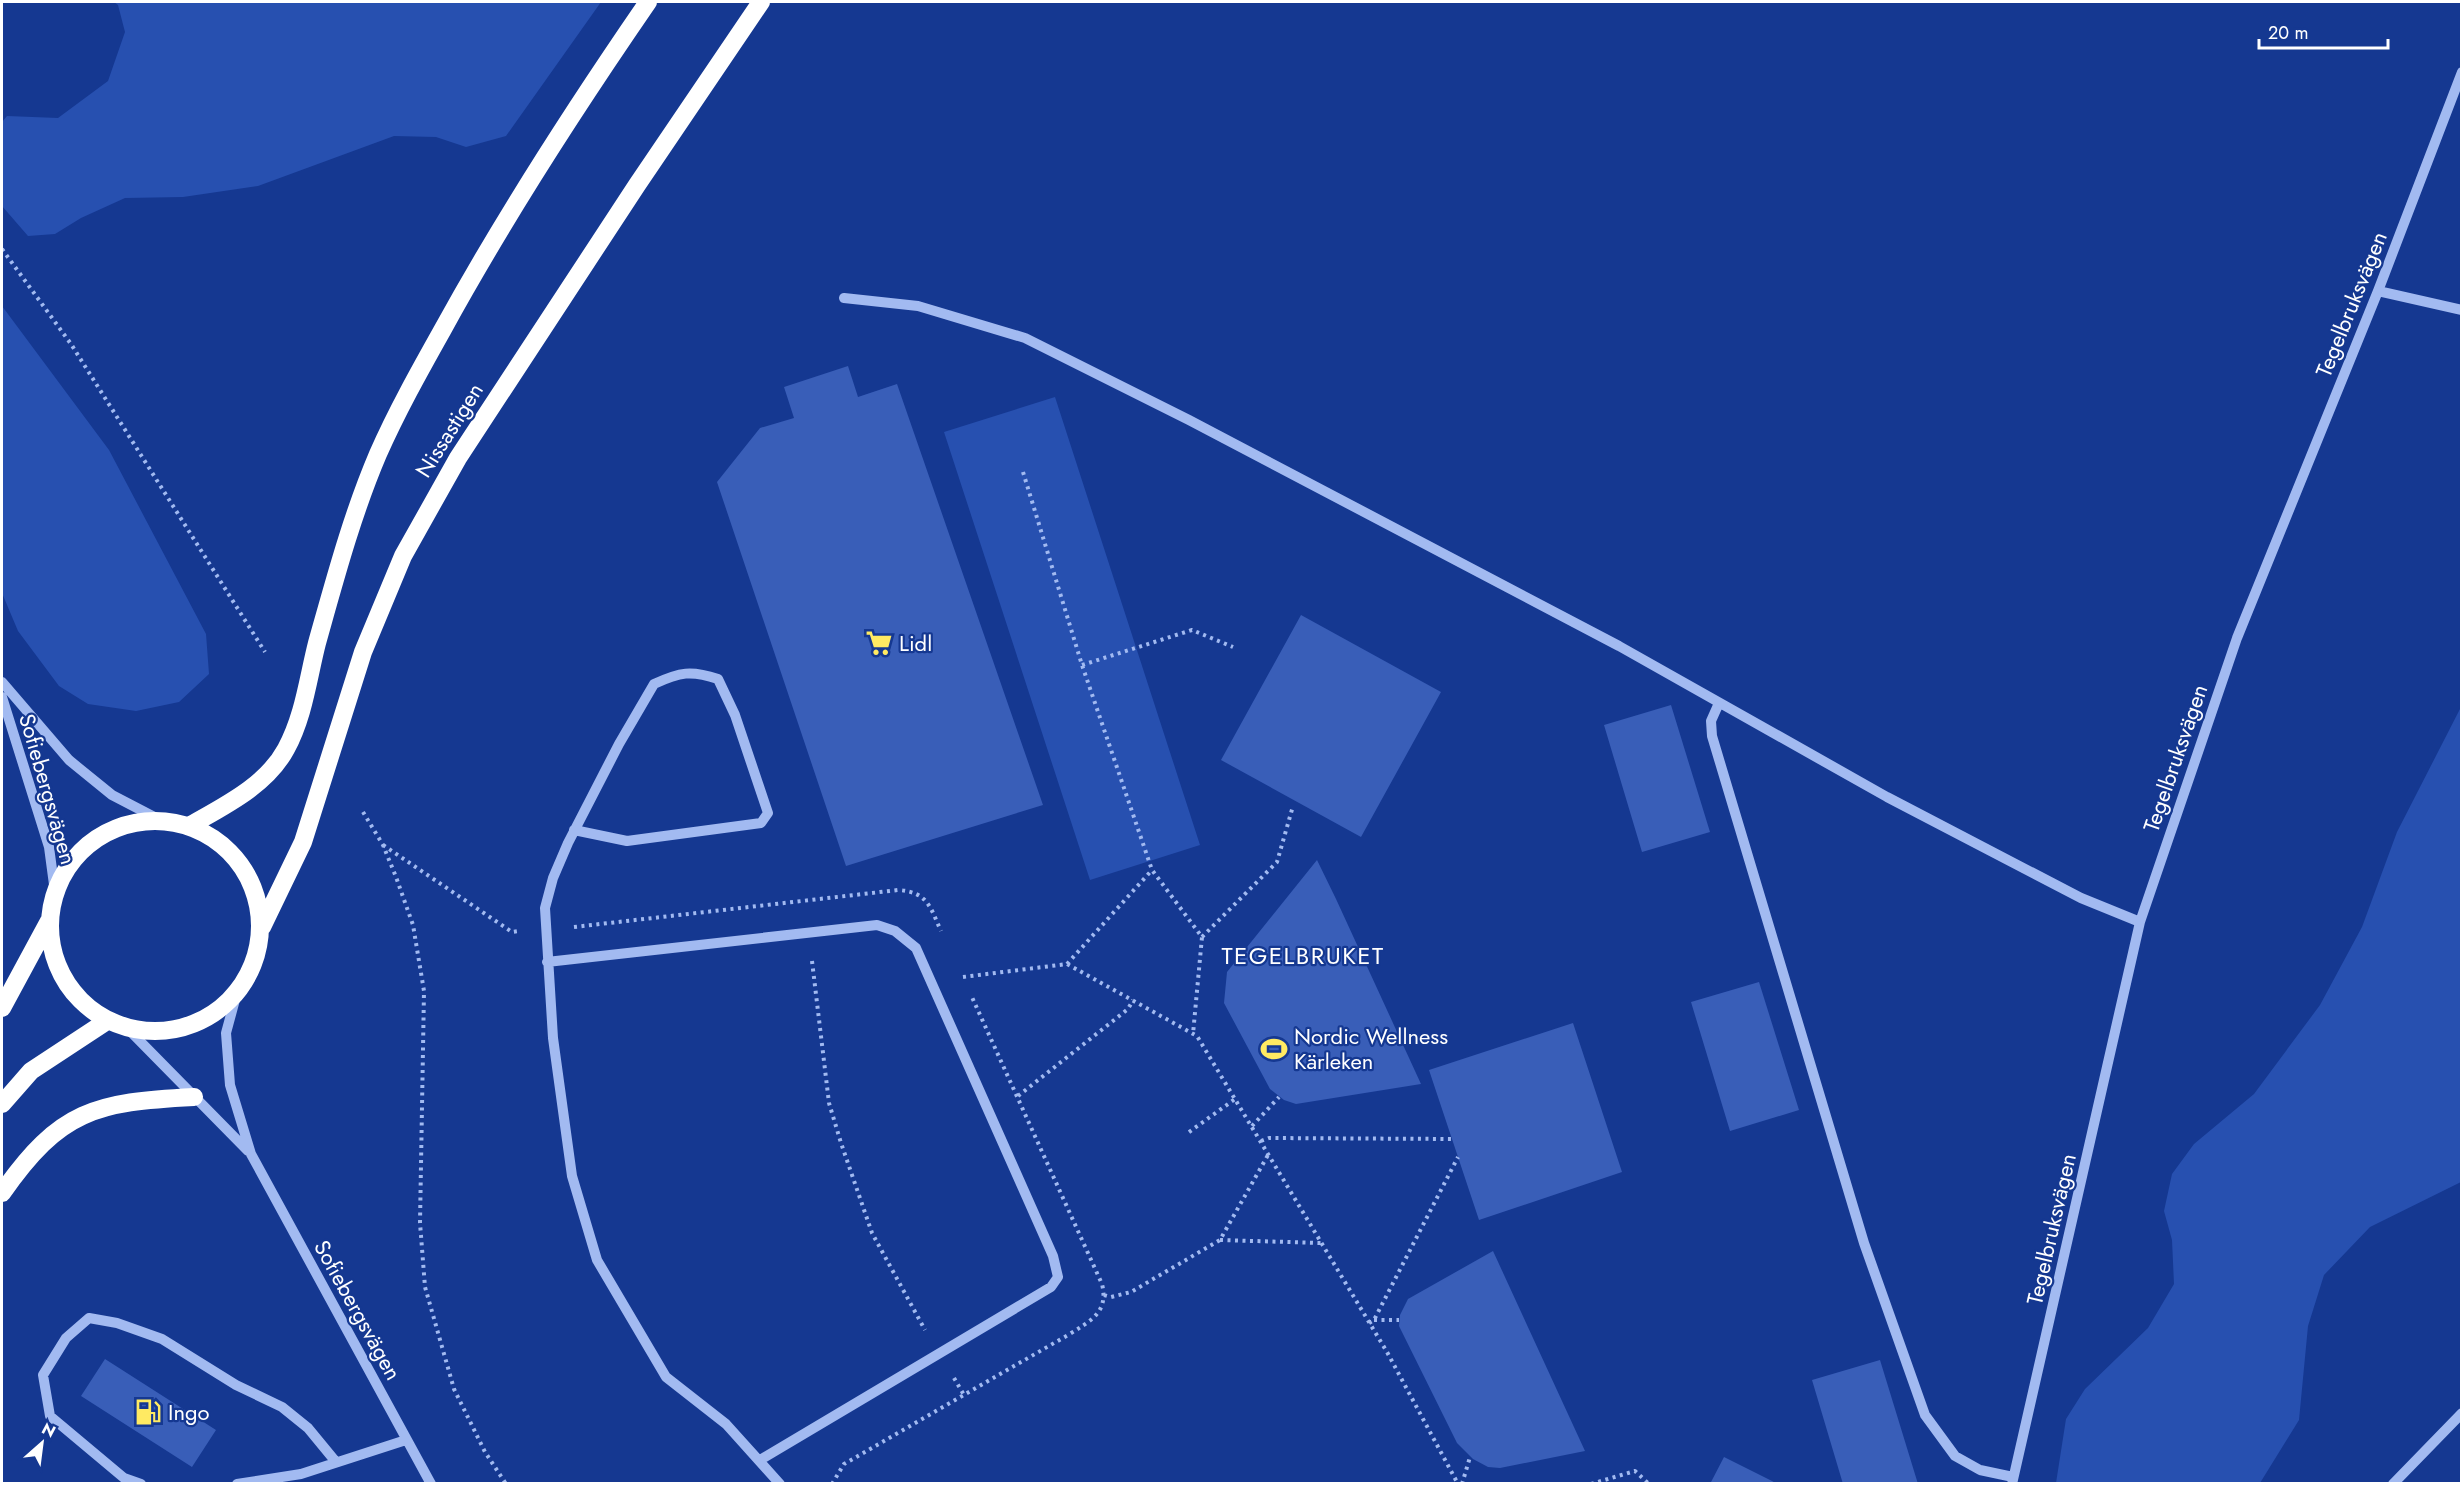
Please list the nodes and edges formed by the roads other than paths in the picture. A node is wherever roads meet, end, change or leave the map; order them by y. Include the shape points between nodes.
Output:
1 (648, 2) edge
2 (761, 2) edge
3 (2462, 72) edge
4 (2378, 291) junction
5 (844, 297) dead end
6 (2462, 310) edge
7 (2, 682) edge
8 (2, 697) edge
9 (1719, 703) junction
10 (162, 821) junction
11 (189, 826) junction
12 (574, 830) junction
13 (55, 892) junction
14 (49, 921) junction
15 (2140, 922) junction
16 (262, 927) junction
17 (547, 962) junction
18 (236, 996) junction
19 (2, 1008) edge
20 (107, 1021) junction
21 (128, 1029) junction
22 (194, 1097) junction
23 (2, 1104) edge
24 (251, 1154) junction
25 (2, 1193) edge
26 (2462, 1413) edge
27 (406, 1440) junction
28 (760, 1460) junction
29 (336, 1462) junction
30 (2012, 1480) edge
31 (141, 1484) edge
32 (237, 1484) edge
33 (431, 1484) edge
34 (780, 1484) edge
35 (2393, 1484) edge

1 - 11 highway via 557,134 483,256 378,455 343,550 298,722 285,751 268,775 235,800
2 - 16 highway, Nissastigen via 464,448 403,556 363,652 303,842
3 - 4 street, Tegelbruksvägen
4 - 6 street
4 - 15 street, Tegelbruksvägen via 2237,638
5 - 9 street via 918,306 1025,338 1619,646
7 - 10 street, Sofiebergsvägen via 69,760 112,795
8 - 13 street, Sofiebergsvägen via 49,847
9 - 15 street via 1887,797 2081,898
9 - 30 street via 1711,721 1712,736 1864,1243 1925,1415 1955,1456 1980,1470
10 - 11 highway
10 - 13 highway via 128,824 96,838 71,861
11 - 16 highway via 218,841 241,865 257,894
12 - 12 street via 654,684 675,674 696,672 718,679 768,813 760,823 627,841
12 - 17 street via 553,878 546,908
13 - 14 highway
14 - 19 highway
14 - 20 highway via 58,969 70,989
15 - 30 street, Tegelbruksvägen
16 - 18 highway via 250,975
17 - 28 street via 572,1176 597,1260 666,1377 726,1424
17 - 28 street via 877,925 895,931 916,948 1053,1256 1058,1276 1051,1287
18 - 21 highway via 205,1020 167,1032
18 - 24 street, Sofiebergsvägen via 226,1033 230,1085
20 - 21 highway
20 - 23 highway via 31,1071
21 - 22 street, Sofiebergsvägen
22 - 24 street, Sofiebergsvägen
22 - 25 highway via 137,1100 80,1115 52,1134 24,1161
24 - 27 street, Sofiebergsvägen
26 - 35 street
27 - 29 street
27 - 33 street, Sofiebergsvägen
28 - 34 street
29 - 31 street via 308,1428 282,1407 236,1385 162,1339 89,1318 66,1338 43,1376 50,1416 124,1478
29 - 32 street via 301,1474

